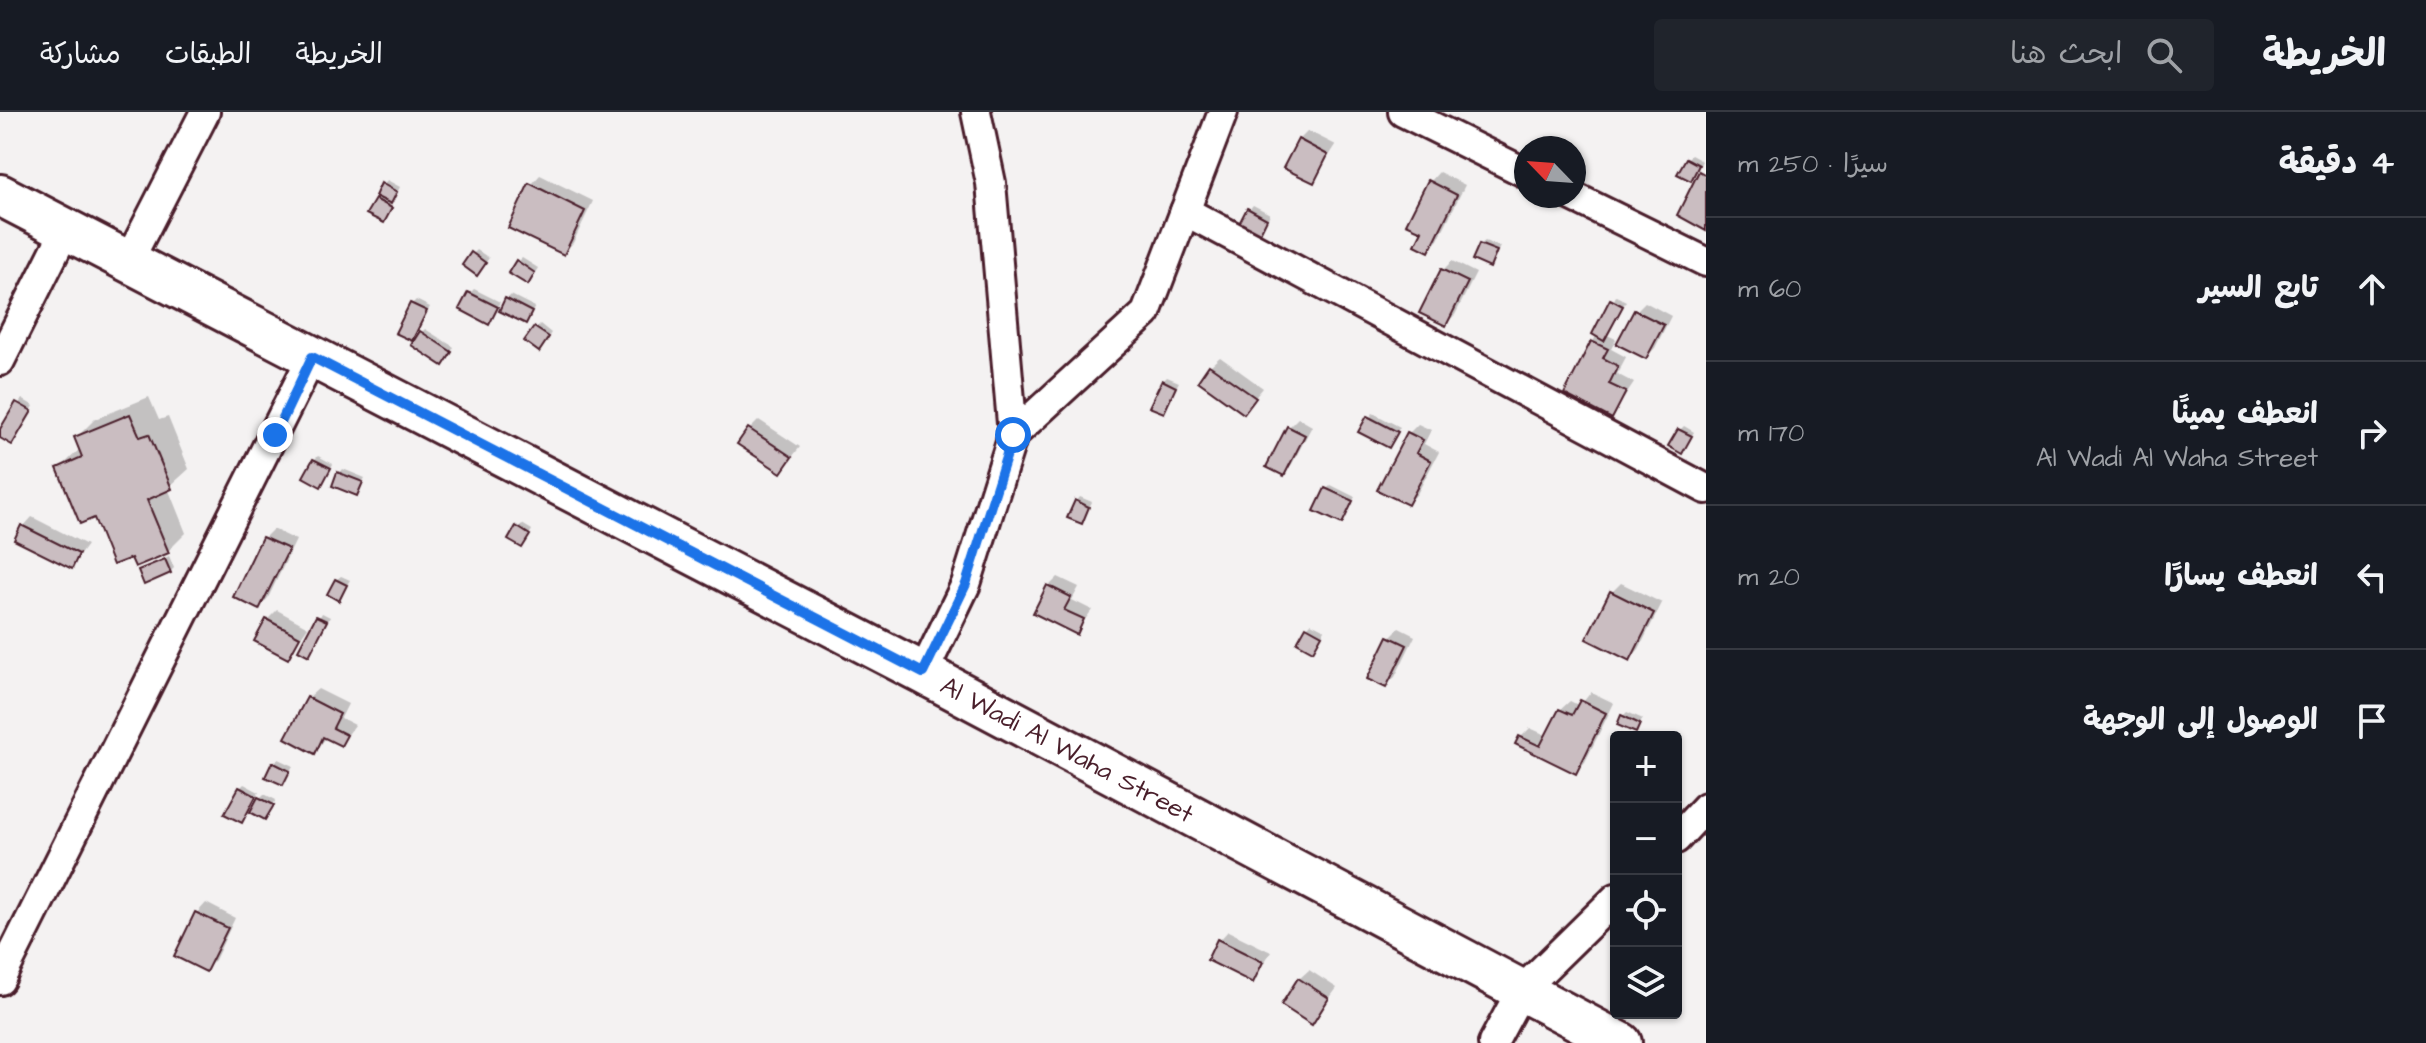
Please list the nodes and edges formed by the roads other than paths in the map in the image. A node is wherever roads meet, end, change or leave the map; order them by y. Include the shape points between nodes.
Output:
1 (205, 112) edge
2 (976, 112) edge
3 (1223, 112) edge
4 (1403, 112) edge
5 (1514, 167) edge
6 (0, 195) edge
7 (1586, 203) edge
8 (1185, 211) junction
9 (66, 229) junction
10 (128, 262) junction
11 (1706, 262) edge
12 (312, 357) junction
13 (0, 361) edge
14 (1013, 435) junction
15 (1706, 489) edge
16 (923, 673) junction
17 (1706, 807) edge
18 (1682, 833) edge
19 (1610, 904) edge
20 (0, 980) edge
21 (1521, 991) junction
22 (1493, 1043) edge
23 (1621, 1043) edge

1 - 10 street
2 - 14 street via 991,183
3 - 8 street
4 - 5 street
6 - 9 main road, Al Wadi Al Waha Street
7 - 11 street
8 - 14 street via 1146,313
8 - 15 street
9 - 10 main road, Al Wadi Al Waha Street
9 - 13 street
10 - 12 main road, Al Wadi Al Waha Street
12 - 16 main road, Al Wadi Al Waha Street
12 - 20 street
14 - 16 street via 966,584
16 - 21 main road, Al Wadi Al Waha Street
17 - 18 street
19 - 21 street
21 - 22 street
21 - 23 main road, Al Wadi Al Waha Street

